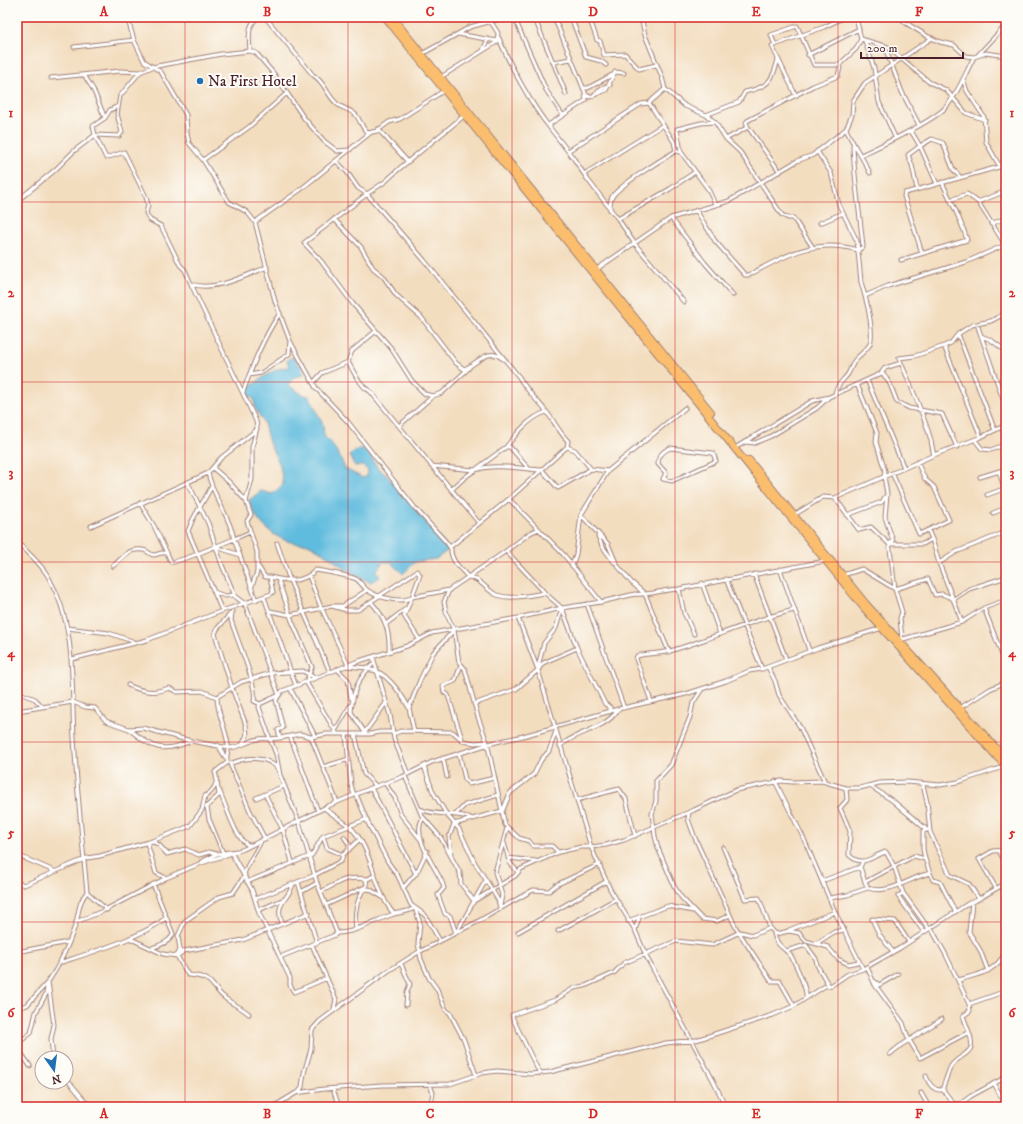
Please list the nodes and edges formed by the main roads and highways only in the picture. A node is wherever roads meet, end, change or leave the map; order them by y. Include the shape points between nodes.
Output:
1 (386, 17) edge
2 (392, 17) edge
3 (584, 257) junction
4 (736, 447) junction
5 (1005, 755) edge
6 (1006, 766) edge

1 - 3 highway
2 - 3 highway
3 - 4 highway
3 - 4 highway via 597,269
4 - 5 highway via 843,575 960,708
4 - 6 highway via 825,561

